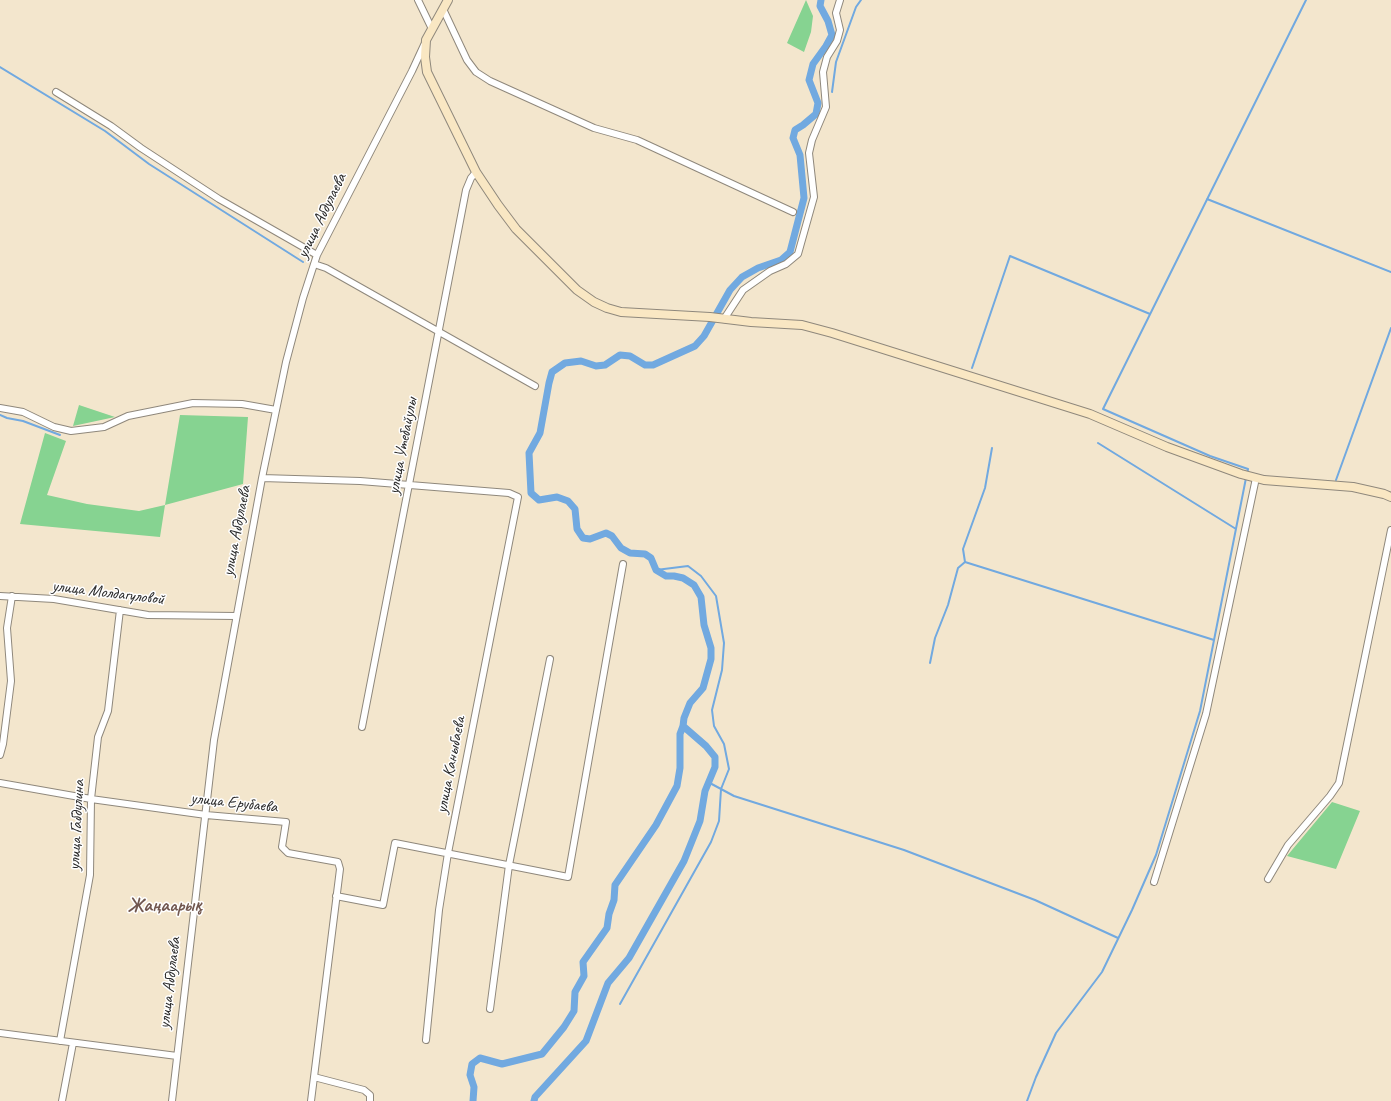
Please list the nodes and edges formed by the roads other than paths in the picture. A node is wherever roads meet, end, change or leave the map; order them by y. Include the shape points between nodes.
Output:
1 (418, 0) edge
2 (448, 0) edge
3 (840, 0) edge
4 (443, 9) junction
5 (432, 29) junction
6 (426, 40) junction
7 (56, 92) dead end
8 (476, 172) junction
9 (793, 212) dead end
10 (317, 256) junction
11 (314, 264) junction
12 (718, 318) junction
13 (438, 331) junction
14 (535, 386) dead end
15 (0, 408) edge
16 (276, 410) junction
17 (1249, 476) junction
18 (262, 478) junction
19 (410, 486) junction
20 (1391, 497) edge
21 (1391, 530) edge
22 (623, 564) dead end
23 (0, 596) edge
24 (12, 596) junction
25 (120, 610) junction
26 (236, 616) junction
27 (550, 659) dead end
28 (362, 727) dead end
29 (0, 755) edge
30 (0, 783) edge
31 (91, 799) junction
32 (206, 815) junction
33 (448, 853) junction
34 (509, 865) junction
35 (1268, 878) dead end
36 (1154, 882) dead end
37 (336, 896) junction
38 (490, 1009) dead end
39 (0, 1033) edge
40 (426, 1040) dead end
41 (60, 1041) junction
42 (73, 1043) junction
43 (176, 1056) junction
44 (314, 1077) junction
45 (62, 1101) edge
46 (172, 1101) edge
47 (311, 1101) edge
48 (370, 1101) edge

1 - 5 street
2 - 4 main road, улица Абдулаева
3 - 12 street via 836,13 840,30 838,41 828,57 823,72 826,107 809,154 814,197 798,254 743,290
4 - 5 main road, улица Абдулаева
4 - 9 street via 467,60 476,72 490,81 594,128 637,140
5 - 6 main road, улица Абдулаева
6 - 8 main road via 427,72
6 - 10 street, улица Абдулаева
7 - 10 street via 219,199
8 - 12 main road via 516,229 577,290 594,302 621,312
8 - 13 street, улица Утебайулы via 466,190
10 - 11 street, улица Абдулаева
11 - 13 street via 326,268
11 - 16 street, улица Абдулаева via 286,362
12 - 17 main road via 802,325 832,333 1090,414 1167,447
13 - 14 street
13 - 19 street, улица Утебайулы
15 - 16 street via 23,412 54,427 71,431 104,427 128,416 193,403 242,404
16 - 18 street, улица Абдулаева
17 - 20 main road via 1264,480 1352,487
17 - 36 street via 1206,714
18 - 19 street via 360,481
18 - 26 street, улица Абдулаева
19 - 28 street, улица Утебайулы
19 - 33 street, улица Каныбаева via 509,493 518,497
21 - 35 street via 1338,783 1288,845
22 - 34 street via 568,877
23 - 24 street, улица Молдагуловой
24 - 25 street, улица Молдагуловой via 54,599
24 - 29 street via 7,628 11,681
25 - 26 street, улица Молдагуловой via 148,615
25 - 31 street, улица Габдулина via 108,711 98,738
26 - 32 street, улица Абдулаева via 214,740
27 - 34 street
30 - 31 street, улица Ерубаева
31 - 32 street, улица Ерубаева
31 - 41 street, улица Габдулина via 90,875
32 - 37 street, улица Ерубаева via 286,822 282,847 288,853 338,862 340,869
32 - 43 street, улица Абдулаева
33 - 34 street
33 - 37 street via 395,843 383,905
33 - 40 street, улица Каныбаева via 439,910
34 - 38 street
37 - 44 street, улица Ерубаева
39 - 41 street
41 - 42 street
42 - 43 street
42 - 45 street
43 - 46 street, улица Абдулаева
44 - 47 street, улица Ерубаева
44 - 48 street via 364,1090 370,1095

